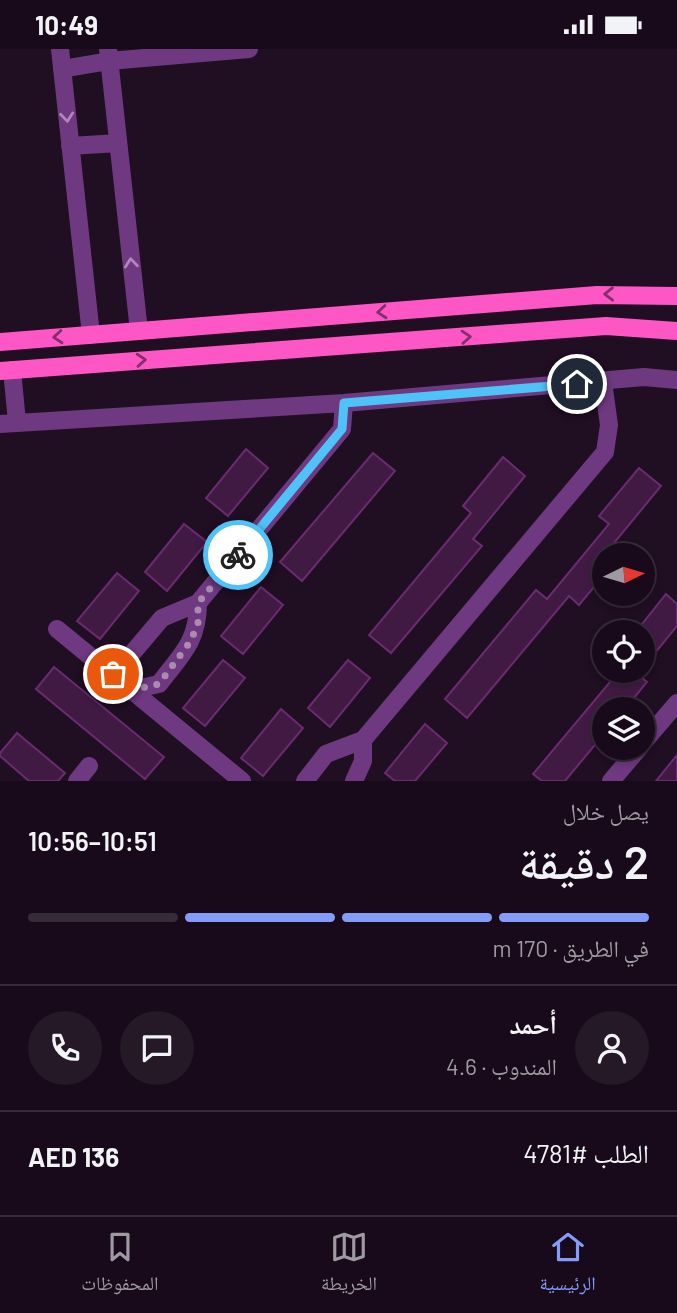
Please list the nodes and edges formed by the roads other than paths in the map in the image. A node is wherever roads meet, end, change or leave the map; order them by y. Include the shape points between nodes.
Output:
1 (60, 49) edge
2 (249, 49) edge
3 (108, 55) edge
4 (62, 69) junction
5 (118, 143) junction
6 (71, 146) junction
7 (677, 296) edge
8 (139, 331) junction
9 (677, 331) edge
10 (91, 335) junction
11 (0, 342) edge
12 (6, 370) edge
13 (677, 380) edge
14 (603, 381) junction
15 (344, 403) junction
16 (8, 423) edge
17 (198, 603) junction
18 (57, 629) dead end
19 (131, 690) junction
20 (677, 703) edge
21 (655, 729) edge
22 (363, 740) junction
23 (629, 760) edge
24 (89, 766) dead end
25 (77, 781) edge
26 (242, 781) edge
27 (305, 781) edge
28 (354, 781) edge
29 (611, 781) edge

1 - 4 street
2 - 3 street
3 - 4 street
3 - 5 street
4 -> 6 street
5 - 6 street
8 -> 5 street
6 - 10 street
7 -> 8 main road via 597,295
8 - 10 main road
12 -> 9 main road via 606,327
10 -> 11 main road
12 - 16 street
13 - 14 street
14 - 15 street
14 - 22 street via 609,425 606,451
15 - 16 street
15 - 17 street via 342,429
17 - 19 street via 198,624 190,642 159,684
17 - 19 street via 162,618 129,657
18 - 19 street
19 - 26 street
20 - 21 street
22 - 27 street via 326,754
22 - 28 street via 363,761
23 - 29 street
24 - 25 street

